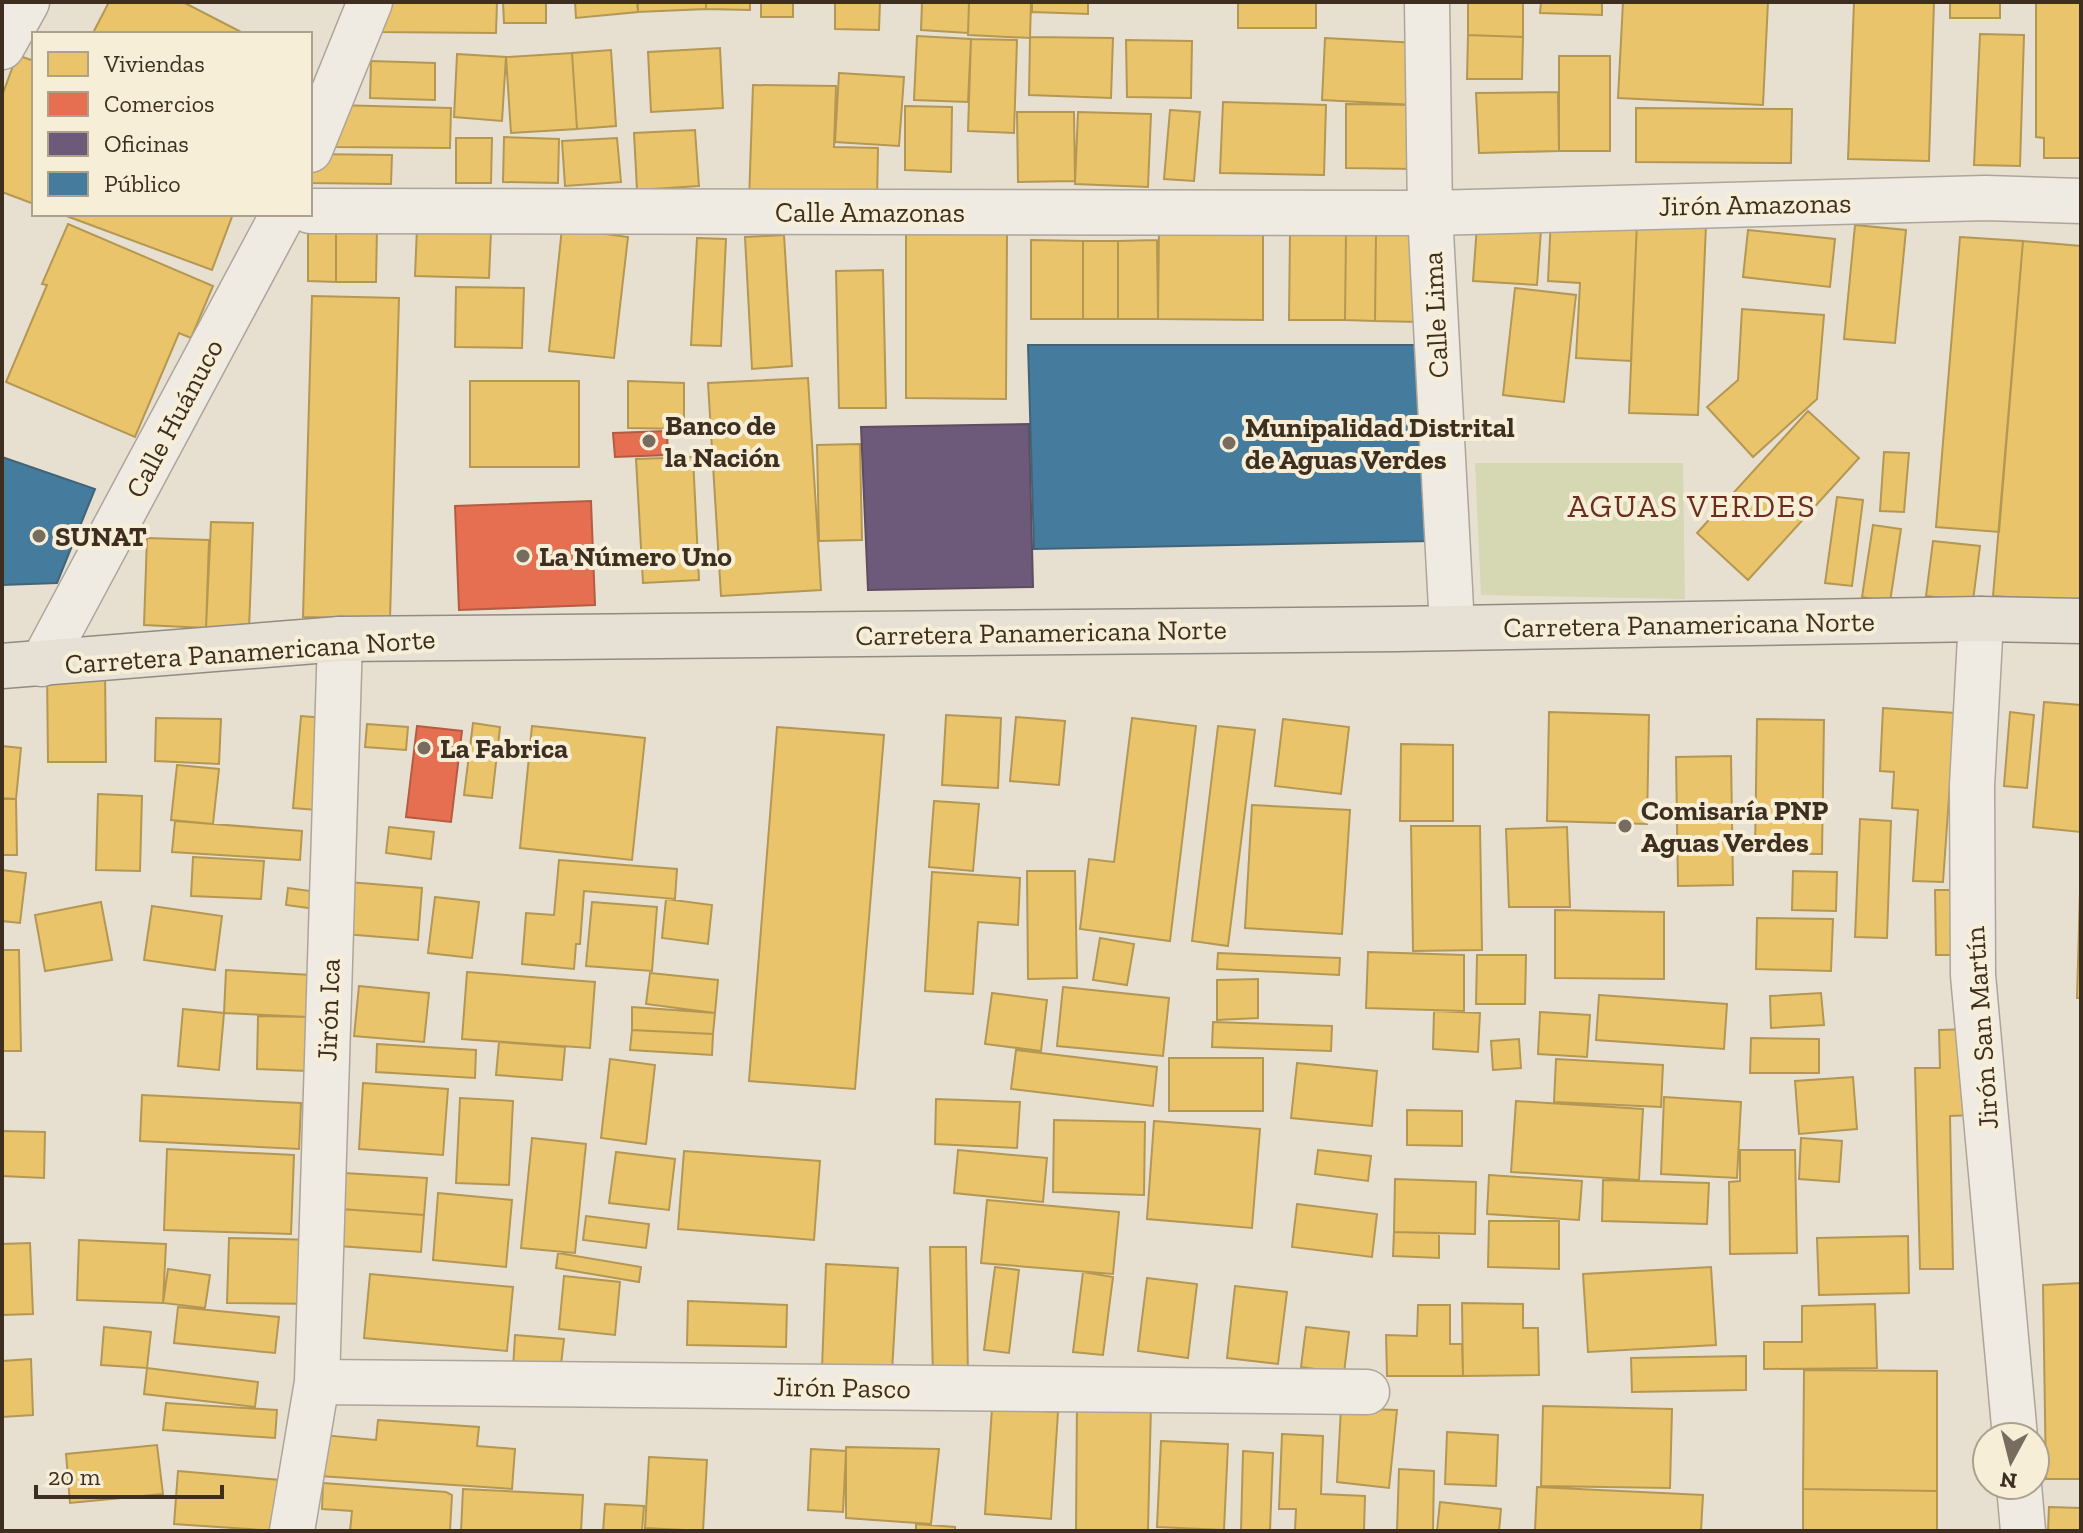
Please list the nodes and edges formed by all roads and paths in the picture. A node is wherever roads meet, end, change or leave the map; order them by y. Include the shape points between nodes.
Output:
1 (27, 2) edge
2 (370, 2) edge
3 (1427, 2) edge
4 (2, 47) edge
5 (312, 145) edge
6 (2081, 201) edge
7 (312, 211) edge
8 (1430, 213) junction
9 (282, 216) edge
10 (1981, 619) junction
11 (2081, 621) edge
12 (1452, 627) junction
13 (340, 639) junction
14 (22, 665) edge
15 (317, 1382) junction
16 (1367, 1392) dead end
17 (2014, 1421) edge
18 (2020, 1501) edge
19 (292, 1531) edge
20 (2023, 1531) edge

1 - 4 street
2 - 5 street
3 - 8 street, Calle Lima
6 - 8 street, Jirón Amazonas via 1986,198
7 - 8 street, Calle Amazonas
8 - 12 street, Calle Lima
9 - 14 street, Calle Huánuco
10 - 11 main road, Carretera Panamericana Norte
10 - 12 main road, Carretera Panamericana Norte
10 - 17 street, Jirón San Martín via 1972,786 1973,975
12 - 13 main road, Carretera Panamericana Norte
13 - 14 main road, Carretera Panamericana Norte
13 - 15 street, Jirón Ica
15 - 16 street, Jirón Pasco
15 - 19 street, Jirón Ica
18 - 20 street

